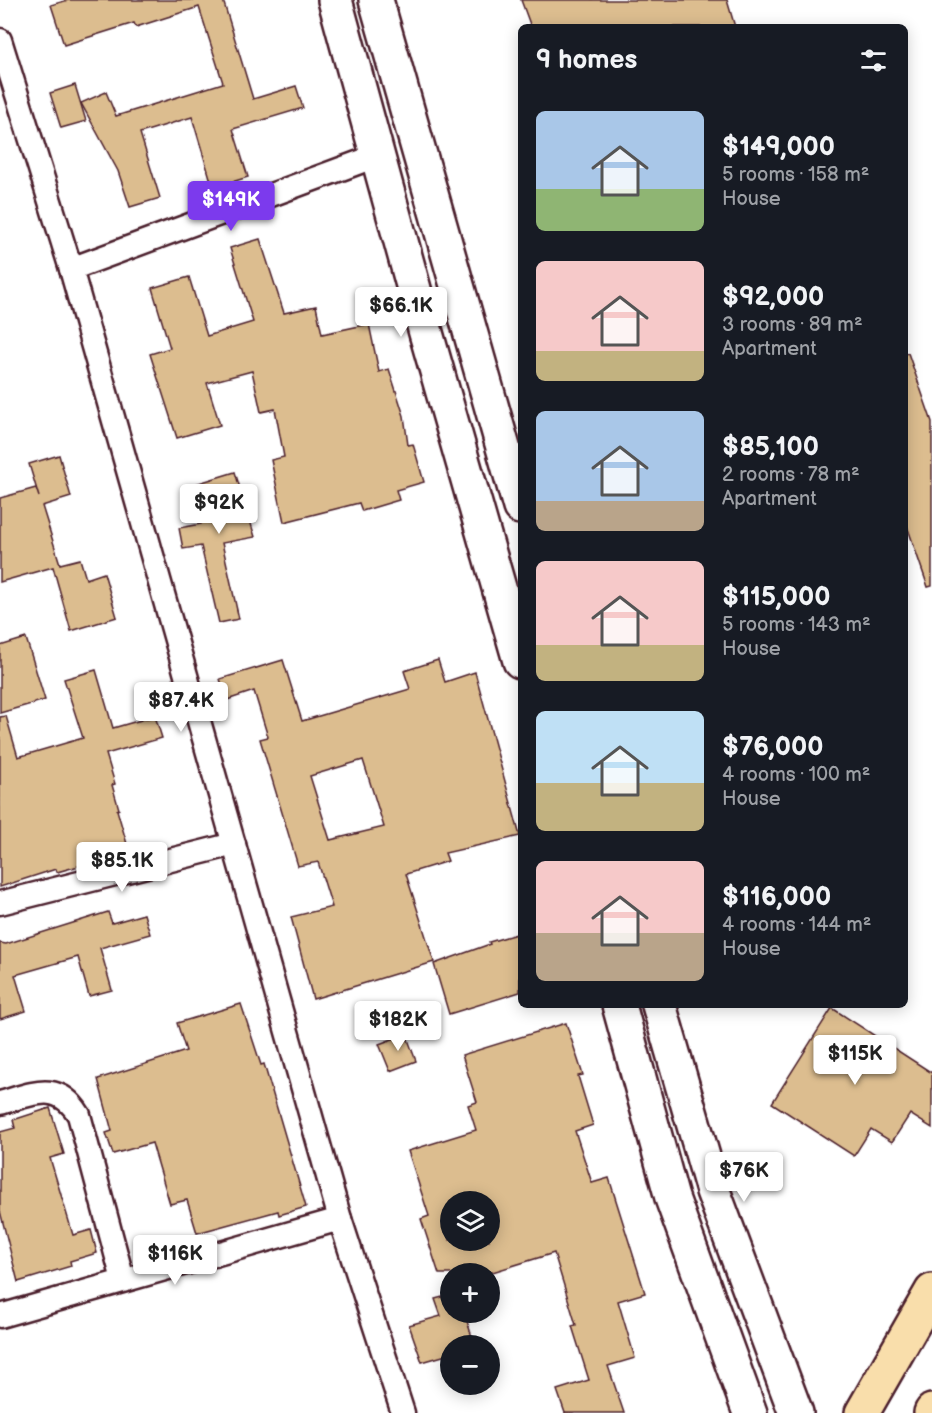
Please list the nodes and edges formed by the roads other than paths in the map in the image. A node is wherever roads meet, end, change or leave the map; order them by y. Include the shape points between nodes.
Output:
1 (335, 0) edge
2 (376, 0) edge
3 (0, 40) edge
4 (376, 156) junction
5 (71, 269) junction
6 (459, 287) junction
7 (416, 298) junction
8 (518, 500) edge
9 (518, 654) edge
10 (234, 844) junction
11 (0, 903) edge
12 (620, 1008) edge
13 (660, 1008) edge
14 (0, 1103) edge
15 (713, 1191) junction
16 (672, 1198) junction
17 (340, 1220) junction
18 (123, 1280) junction
19 (932, 1292) edge
20 (0, 1316) edge
21 (403, 1413) edge
22 (750, 1413) edge
23 (796, 1413) edge
24 (861, 1413) edge

1 - 4 main road
2 - 6 main road
3 - 5 street
4 - 5 street
4 - 7 main road
5 - 10 street
6 - 7 main road
6 - 8 main road
7 - 9 main road
10 - 11 street
10 - 17 street
12 - 16 main road
13 - 15 main road
14 - 18 street via 43,1092 60,1093 72,1103 79,1115
15 - 16 main road
15 - 23 main road
16 - 22 main road
17 - 18 street
17 - 21 street
18 - 20 street
19 - 24 highway

